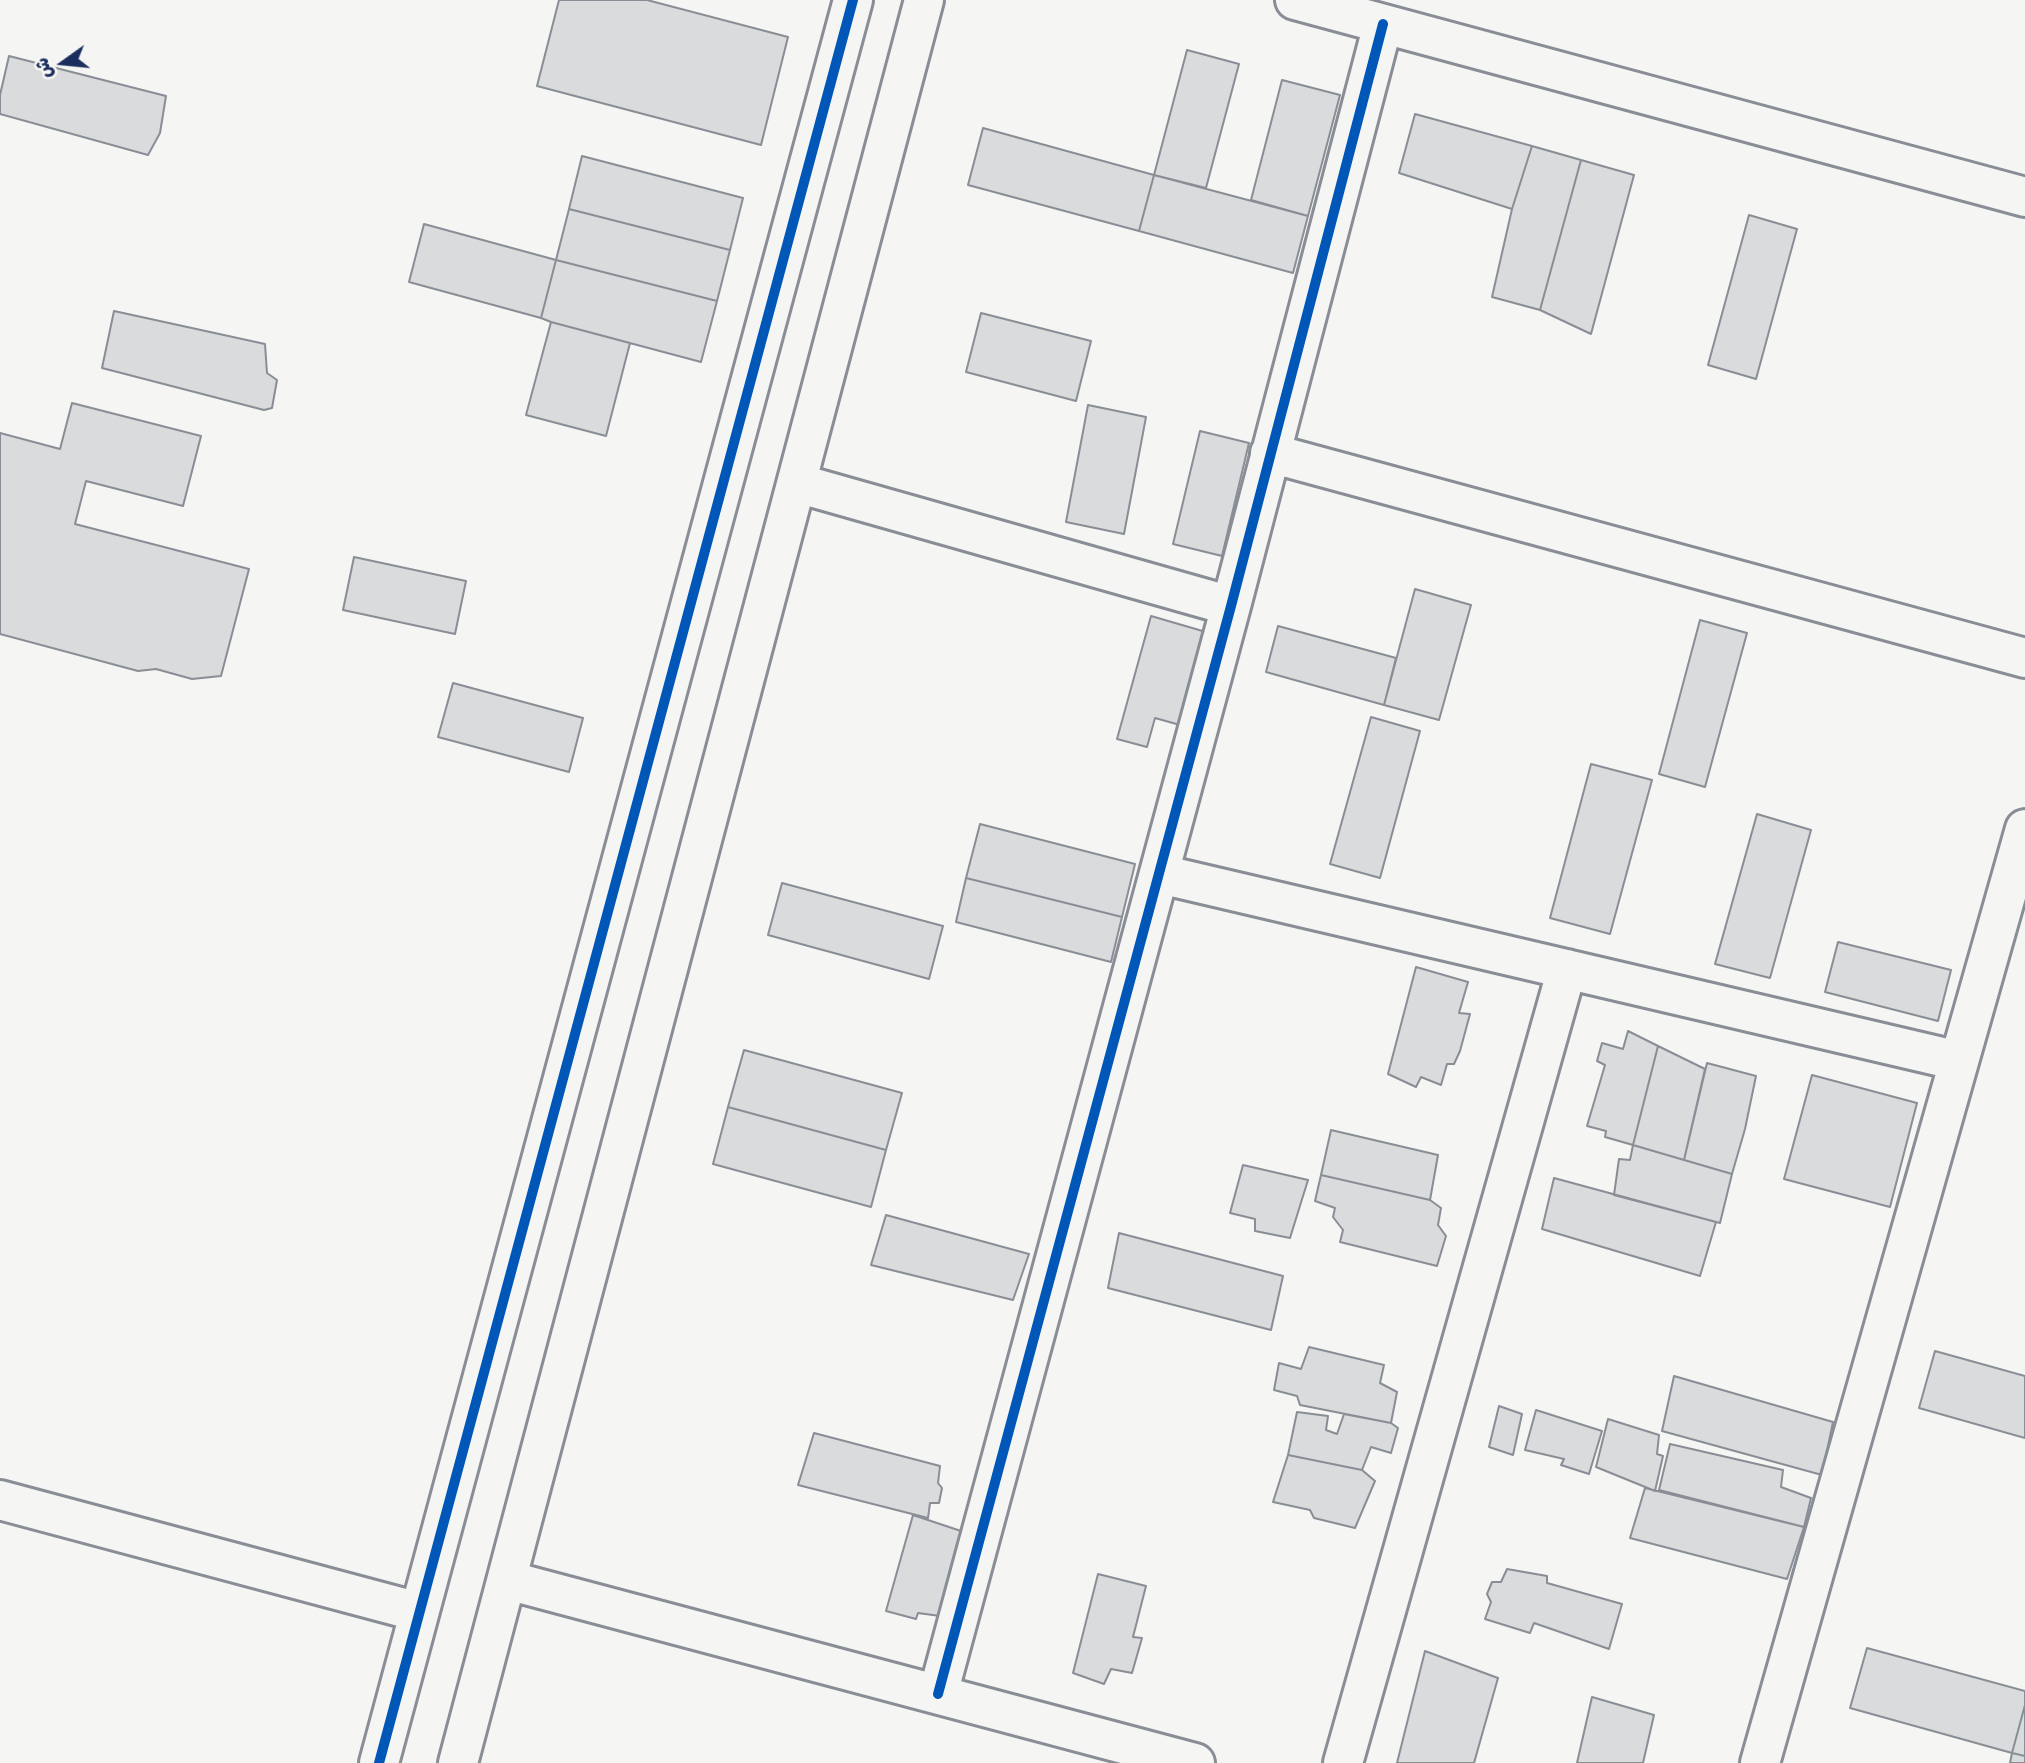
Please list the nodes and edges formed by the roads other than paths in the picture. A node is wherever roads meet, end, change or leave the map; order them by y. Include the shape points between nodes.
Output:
1 (853, 0) edge
2 (924, 0) edge
3 (1295, 0) edge
4 (1383, 24) junction
5 (2025, 197) edge
6 (1270, 453) junction
7 (797, 483) junction
8 (1231, 606) junction
9 (2025, 659) edge
10 (2025, 829) edge
11 (1160, 874) junction
12 (1567, 969) junction
13 (1959, 1061) junction
14 (0, 1500) edge
15 (508, 1580) junction
16 (419, 1612) junction
17 (938, 1694) junction
18 (379, 1763) edge
19 (458, 1763) edge
20 (1195, 1763) edge
21 (1343, 1763) edge
22 (1760, 1763) edge

1 - 16 street
2 - 7 street
3 - 4 street
4 - 5 street
4 - 6 street
6 - 8 street
6 - 9 street
7 - 8 street
7 - 15 street
8 - 11 street
10 - 13 street
11 - 12 street
11 - 17 street
12 - 13 street
12 - 21 street
13 - 22 street
14 - 16 street
15 - 17 street
15 - 19 street
16 - 18 street
17 - 20 street

